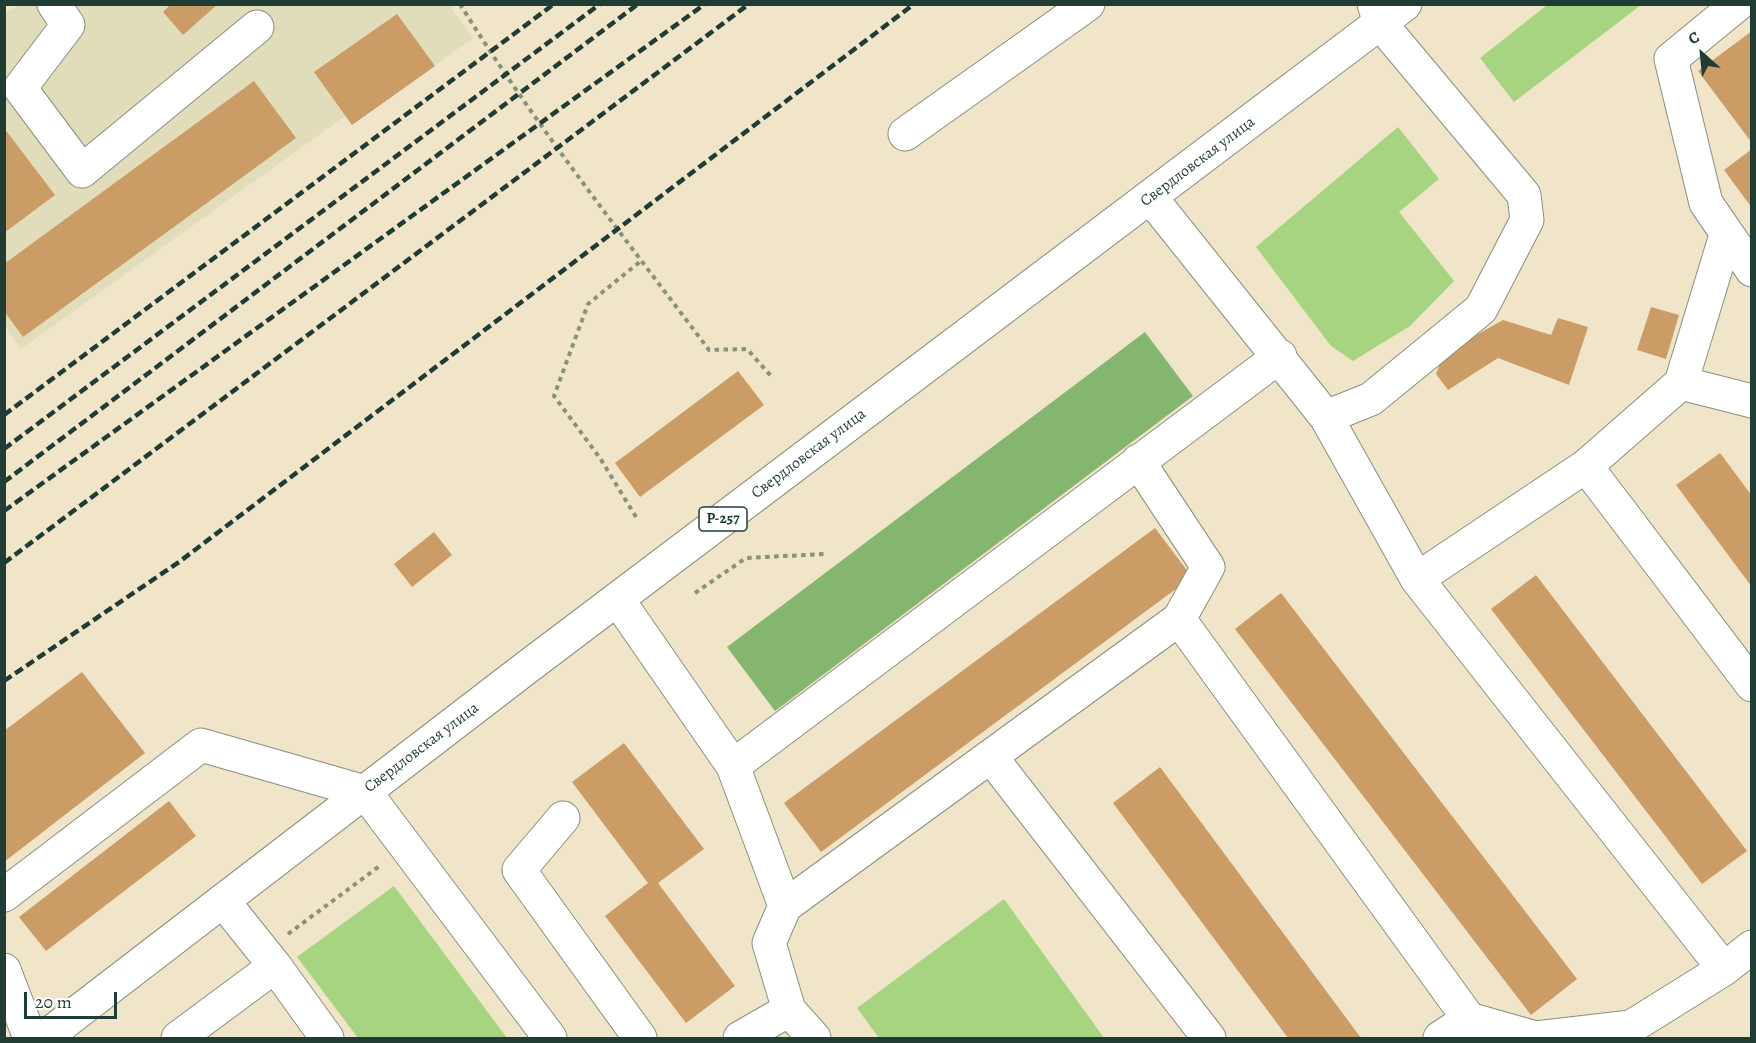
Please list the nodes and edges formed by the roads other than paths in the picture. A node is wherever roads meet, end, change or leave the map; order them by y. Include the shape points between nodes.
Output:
1 (54, 4) edge
2 (1088, 4) edge
3 (1738, 4) edge
4 (1386, 11) edge
5 (257, 27) dead end
6 (905, 134) dead end
7 (1151, 198) junction
8 (1726, 235) junction
9 (1752, 270) edge
10 (1280, 357) junction
11 (1681, 383) junction
12 (1752, 401) edge
13 (1326, 417) junction
14 (1138, 461) junction
15 (1586, 466) junction
16 (1417, 579) junction
17 (618, 600) junction
18 (1179, 619) junction
19 (1752, 685) edge
20 (991, 757) junction
21 (733, 766) junction
22 (365, 792) junction
23 (563, 819) dead end
24 (4, 895) edge
25 (224, 901) junction
26 (785, 906) junction
27 (1752, 947) edge
28 (279, 952) junction
29 (1724, 969) junction
30 (4, 970) edge
31 (789, 1010) junction
32 (1469, 1018) junction
33 (30, 1038) edge
34 (44, 1038) edge
35 (178, 1038) edge
36 (327, 1038) edge
37 (550, 1038) edge
38 (640, 1038) edge
39 (740, 1038) edge
40 (814, 1038) edge
41 (1209, 1038) edge
42 (1440, 1038) edge

1 - 5 main road via 68,25 20,88 82,171
2 - 6 main road
3 - 8 main road via 1671,59 1706,203
4 - 7 main road, Свердловская улица / Р-257
4 - 13 main road via 1524,195 1527,220 1481,309 1371,399
7 - 10 main road
7 - 17 main road, Свердловская улица / Р-257
8 - 9 main road
8 - 11 main road
10 - 13 main road
10 - 14 main road
11 - 12 main road
11 - 15 main road
13 - 16 main road
14 - 18 main road via 1208,567
14 - 21 main road
15 - 16 main road
15 - 19 main road
16 - 29 main road
17 - 21 main road
17 - 22 main road, Свердловская улица / Р-257
18 - 20 main road
18 - 32 main road
20 - 26 main road
20 - 41 main road
21 - 26 main road
22 - 24 main road via 201,745
22 - 25 main road, Свердловская улица / Р-257
22 - 37 main road
23 - 38 main road via 519,870
25 - 28 main road
25 - 34 main road, Свердловская улица / Р-257
26 - 31 main road via 770,942
27 - 29 main road
28 - 35 main road
28 - 36 main road
29 - 32 main road via 1631,1027 1536,1038
30 - 33 main road
31 - 39 main road
31 - 40 main road
32 - 42 main road

